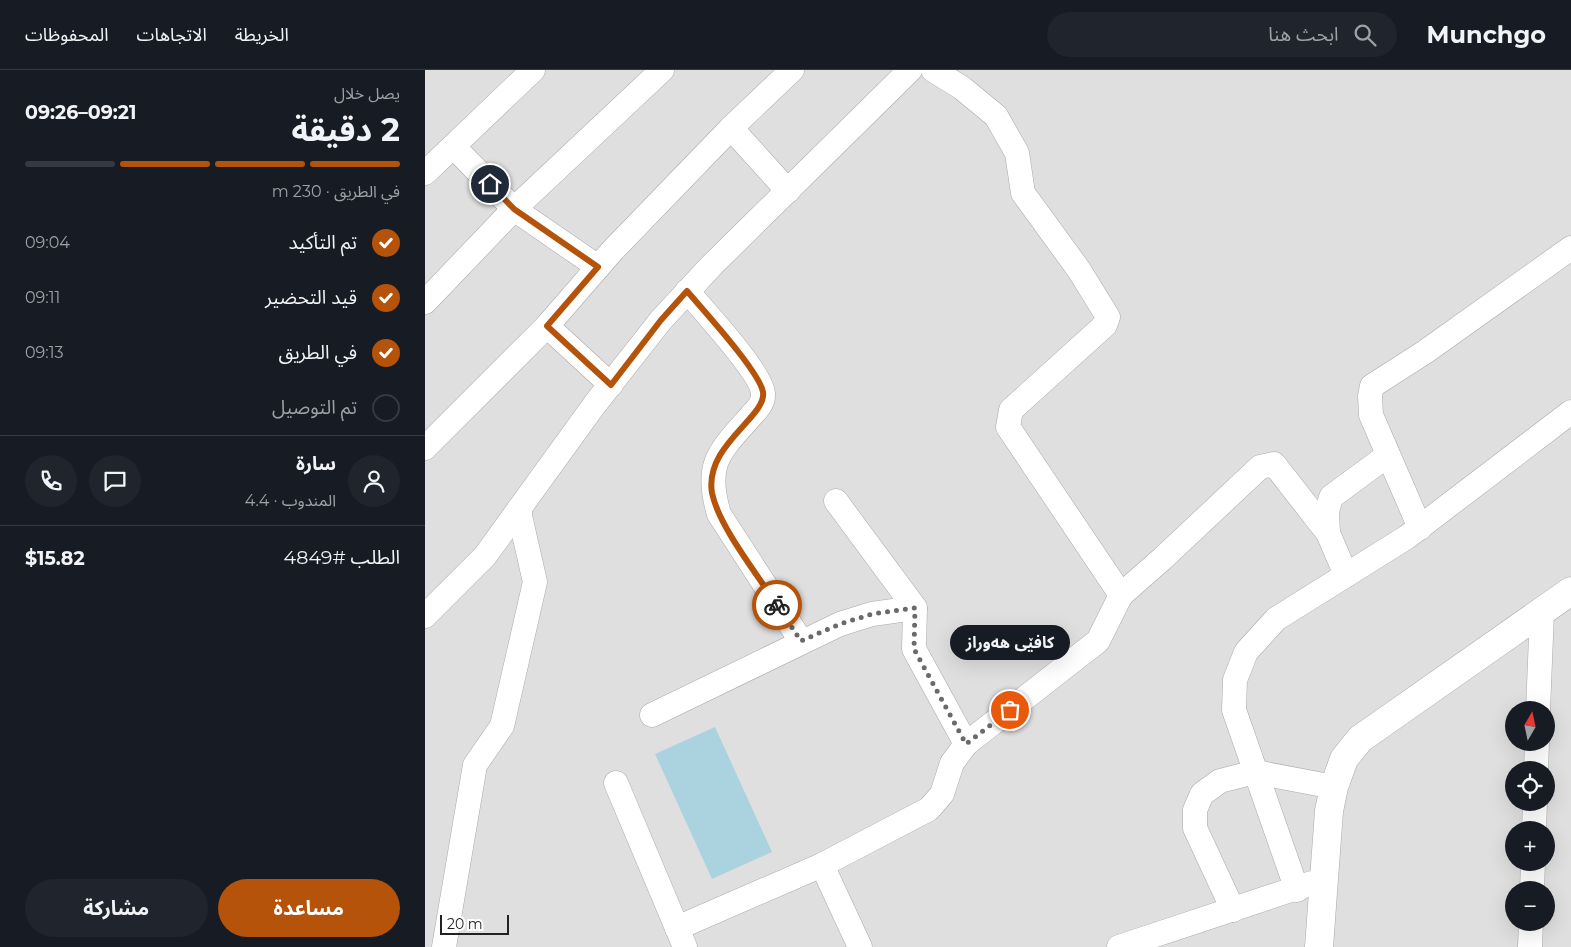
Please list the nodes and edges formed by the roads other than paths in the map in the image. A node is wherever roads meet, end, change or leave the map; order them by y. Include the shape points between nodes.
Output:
1 (533, 70) edge
2 (662, 70) edge
3 (792, 70) edge
4 (910, 70) edge
5 (933, 70) edge
6 (731, 128) junction
7 (454, 147) junction
8 (425, 173) edge
9 (788, 191) junction
10 (514, 209) junction
11 (1571, 248) edge
12 (598, 267) junction
13 (687, 291) junction
14 (425, 302) edge
15 (547, 326) junction
16 (611, 385) junction
17 (1571, 412) edge
18 (425, 448) edge
19 (1388, 455) junction
20 (836, 501) dead end
21 (520, 508) junction
22 (1419, 528) junction
23 (1328, 533) junction
24 (1346, 575) junction
25 (1571, 591) edge
26 (1121, 595) junction
27 (430, 602) edge
28 (915, 608) junction
29 (1542, 612) junction
30 (801, 641) junction
31 (1538, 701) edge
32 (652, 715) dead end
33 (966, 744) junction
34 (1255, 772) junction
35 (616, 783) dead end
36 (1334, 787) junction
37 (822, 865) junction
38 (1325, 877) junction
39 (1297, 890) junction
40 (1233, 910) junction
41 (1531, 931) edge
42 (681, 937) edge
43 (444, 947) edge
44 (859, 947) edge
45 (1119, 947) edge
46 (1319, 947) edge
47 (1530, 947) edge

1 - 7 street
2 - 10 street
3 - 6 street
4 - 9 street
5 - 26 street via 962,88 996,116 1017,153 1023,193 1079,270 1108,318 1105,326 1011,410 1008,427
6 - 9 street
6 - 12 street
7 - 8 street
7 - 10 street
9 - 13 street
10 - 12 street
10 - 14 street
11 - 19 street via 1372,386 1371,415
12 - 15 street
13 - 16 street
13 - 30 street via 753,371 763,392 761,405 720,452 713,473 712,492 719,514
15 - 16 street
15 - 18 street
16 - 21 street
17 - 22 street
19 - 22 street
19 - 23 street via 1331,497 1327,512
20 - 28 street
21 - 27 street via 485,556
21 - 43 street via 535,582 502,726 475,765
22 - 24 street
23 - 24 street
23 - 26 street via 1274,464 1260,467
24 - 34 street via 1276,619 1246,652 1235,680 1234,710
25 - 29 street
26 - 33 street via 1098,641
28 - 30 street via 872,614
28 - 33 street via 914,649
29 - 31 street
29 - 36 street via 1360,739 1344,759
30 - 32 street
33 - 37 street via 952,763 942,794 929,809
34 - 36 street
34 - 39 street
34 - 40 street via 1220,781 1202,794 1195,810 1195,828
35 - 42 street
36 - 38 street via 1329,811
37 - 42 street
37 - 44 street
38 - 39 street
38 - 46 street
39 - 40 street
40 - 45 street
41 - 47 street

